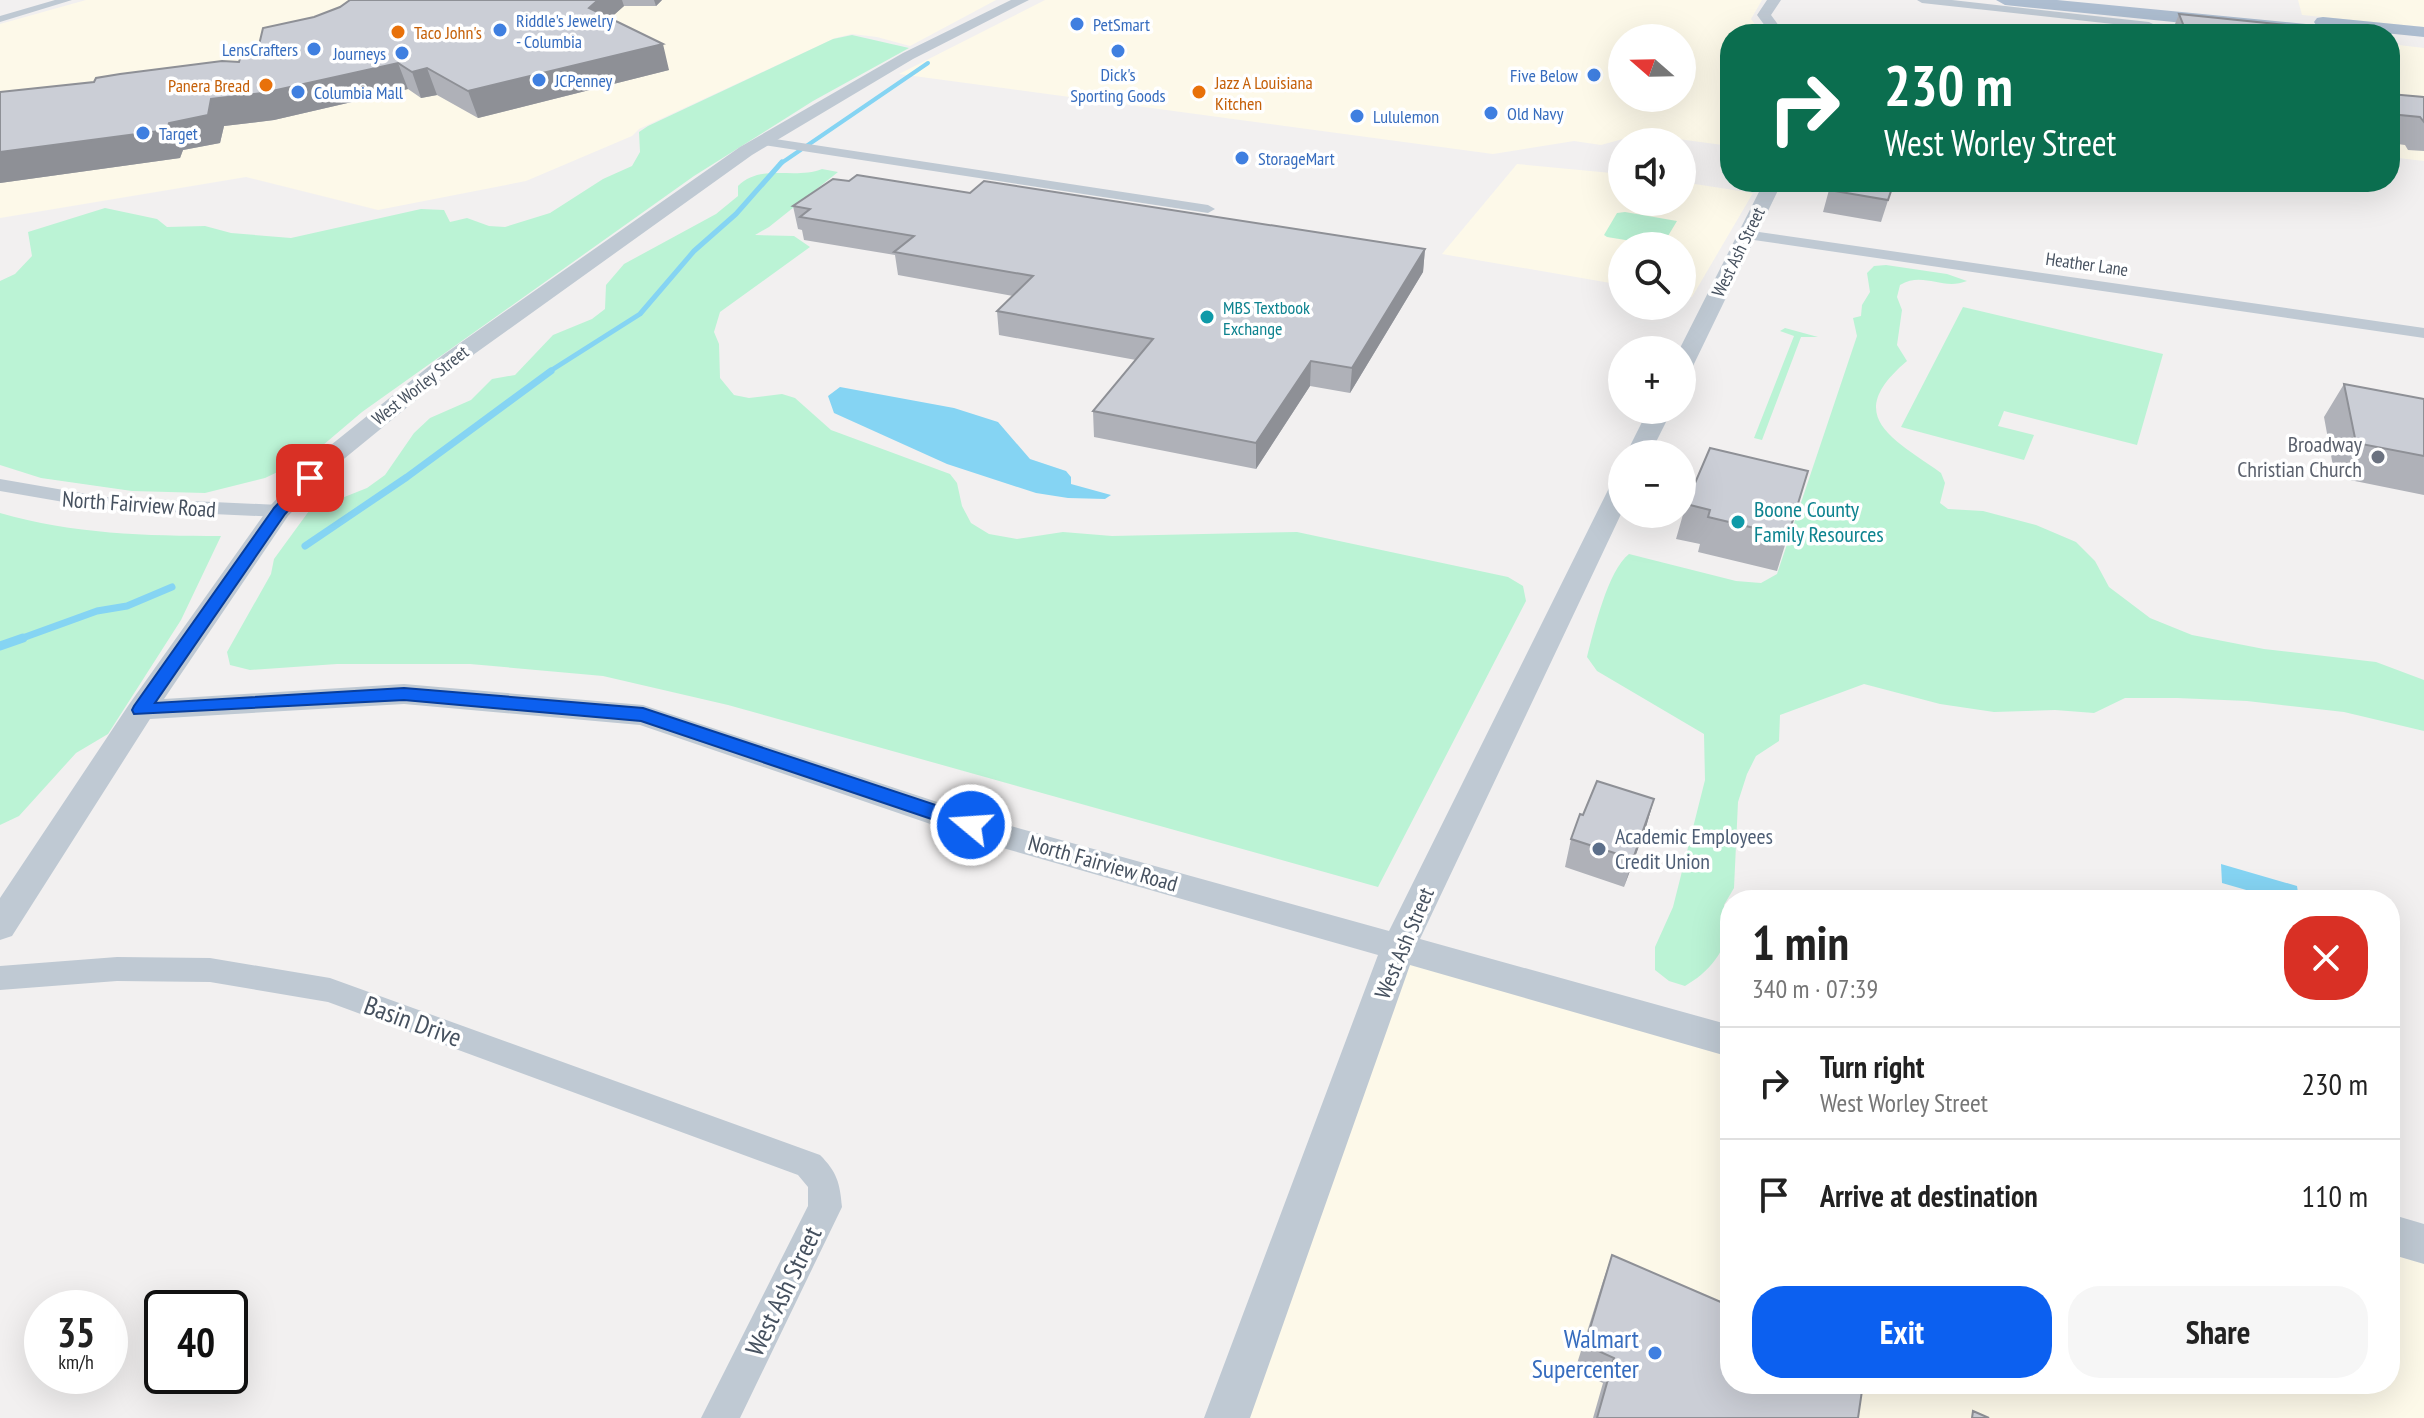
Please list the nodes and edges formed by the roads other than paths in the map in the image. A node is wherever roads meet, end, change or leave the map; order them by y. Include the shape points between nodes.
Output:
1 (67, 0) edge
2 (1004, 0) edge
3 (1022, 0) edge
4 (1774, 0) edge
5 (1790, 0) edge
6 (1922, 0) edge
7 (2005, 0) edge
8 (2095, 0) edge
9 (0, 19) edge
10 (1769, 19) junction
11 (1772, 24) edge
12 (2144, 24) edge
13 (2247, 24) edge
14 (2342, 24) edge
15 (2400, 30) edge
16 (954, 32) junction
17 (2424, 32) edge
18 (2400, 39) edge
19 (2424, 41) edge
20 (762, 141) junction
21 (1768, 192) edge
22 (1208, 209) dead end
23 (1745, 235) junction
24 (2424, 333) edge
25 (1696, 337) edge
26 (0, 485) edge
27 (279, 511) junction
28 (1608, 515) edge
29 (141, 710) junction
30 (0, 926) edge
31 (1399, 946) junction
32 (0, 978) edge
33 (1720, 1038) edge
34 (809, 1165) joint
35 (2400, 1237) edge
36 (2424, 1244) edge
37 (720, 1418) edge
38 (1227, 1418) edge

1 - 9 street
2 - 16 street, West Worley Street
3 - 16 street, West Worley Street
4 - 10 street via 1764,15
5 - 10 street
6 - 12 street
7 - 13 main road
8 - 14 main road
10 - 11 street
15 - 17 main road
16 - 20 street, West Worley Street
18 - 19 main road
20 - 22 street
20 - 27 street, West Worley Street via 451,360 325,462
21 - 23 street, West Ash Street
23 - 24 street, Heather Lane
23 - 25 street, West Ash Street
26 - 27 street, North Fairview Road via 83,502
27 - 29 street, West Worley Street
28 - 31 street, West Ash Street
29 - 30 street, West Worley Street
29 - 31 street, North Fairview Road via 404,694 643,715 1001,835
31 - 33 street, North Fairview Road
31 - 38 street, West Ash Street
32 - 34 street, Basin Drive via 117,969 210,970 330,990
34 - 37 street, West Ash Street via 824,1181 825,1207
35 - 36 street

